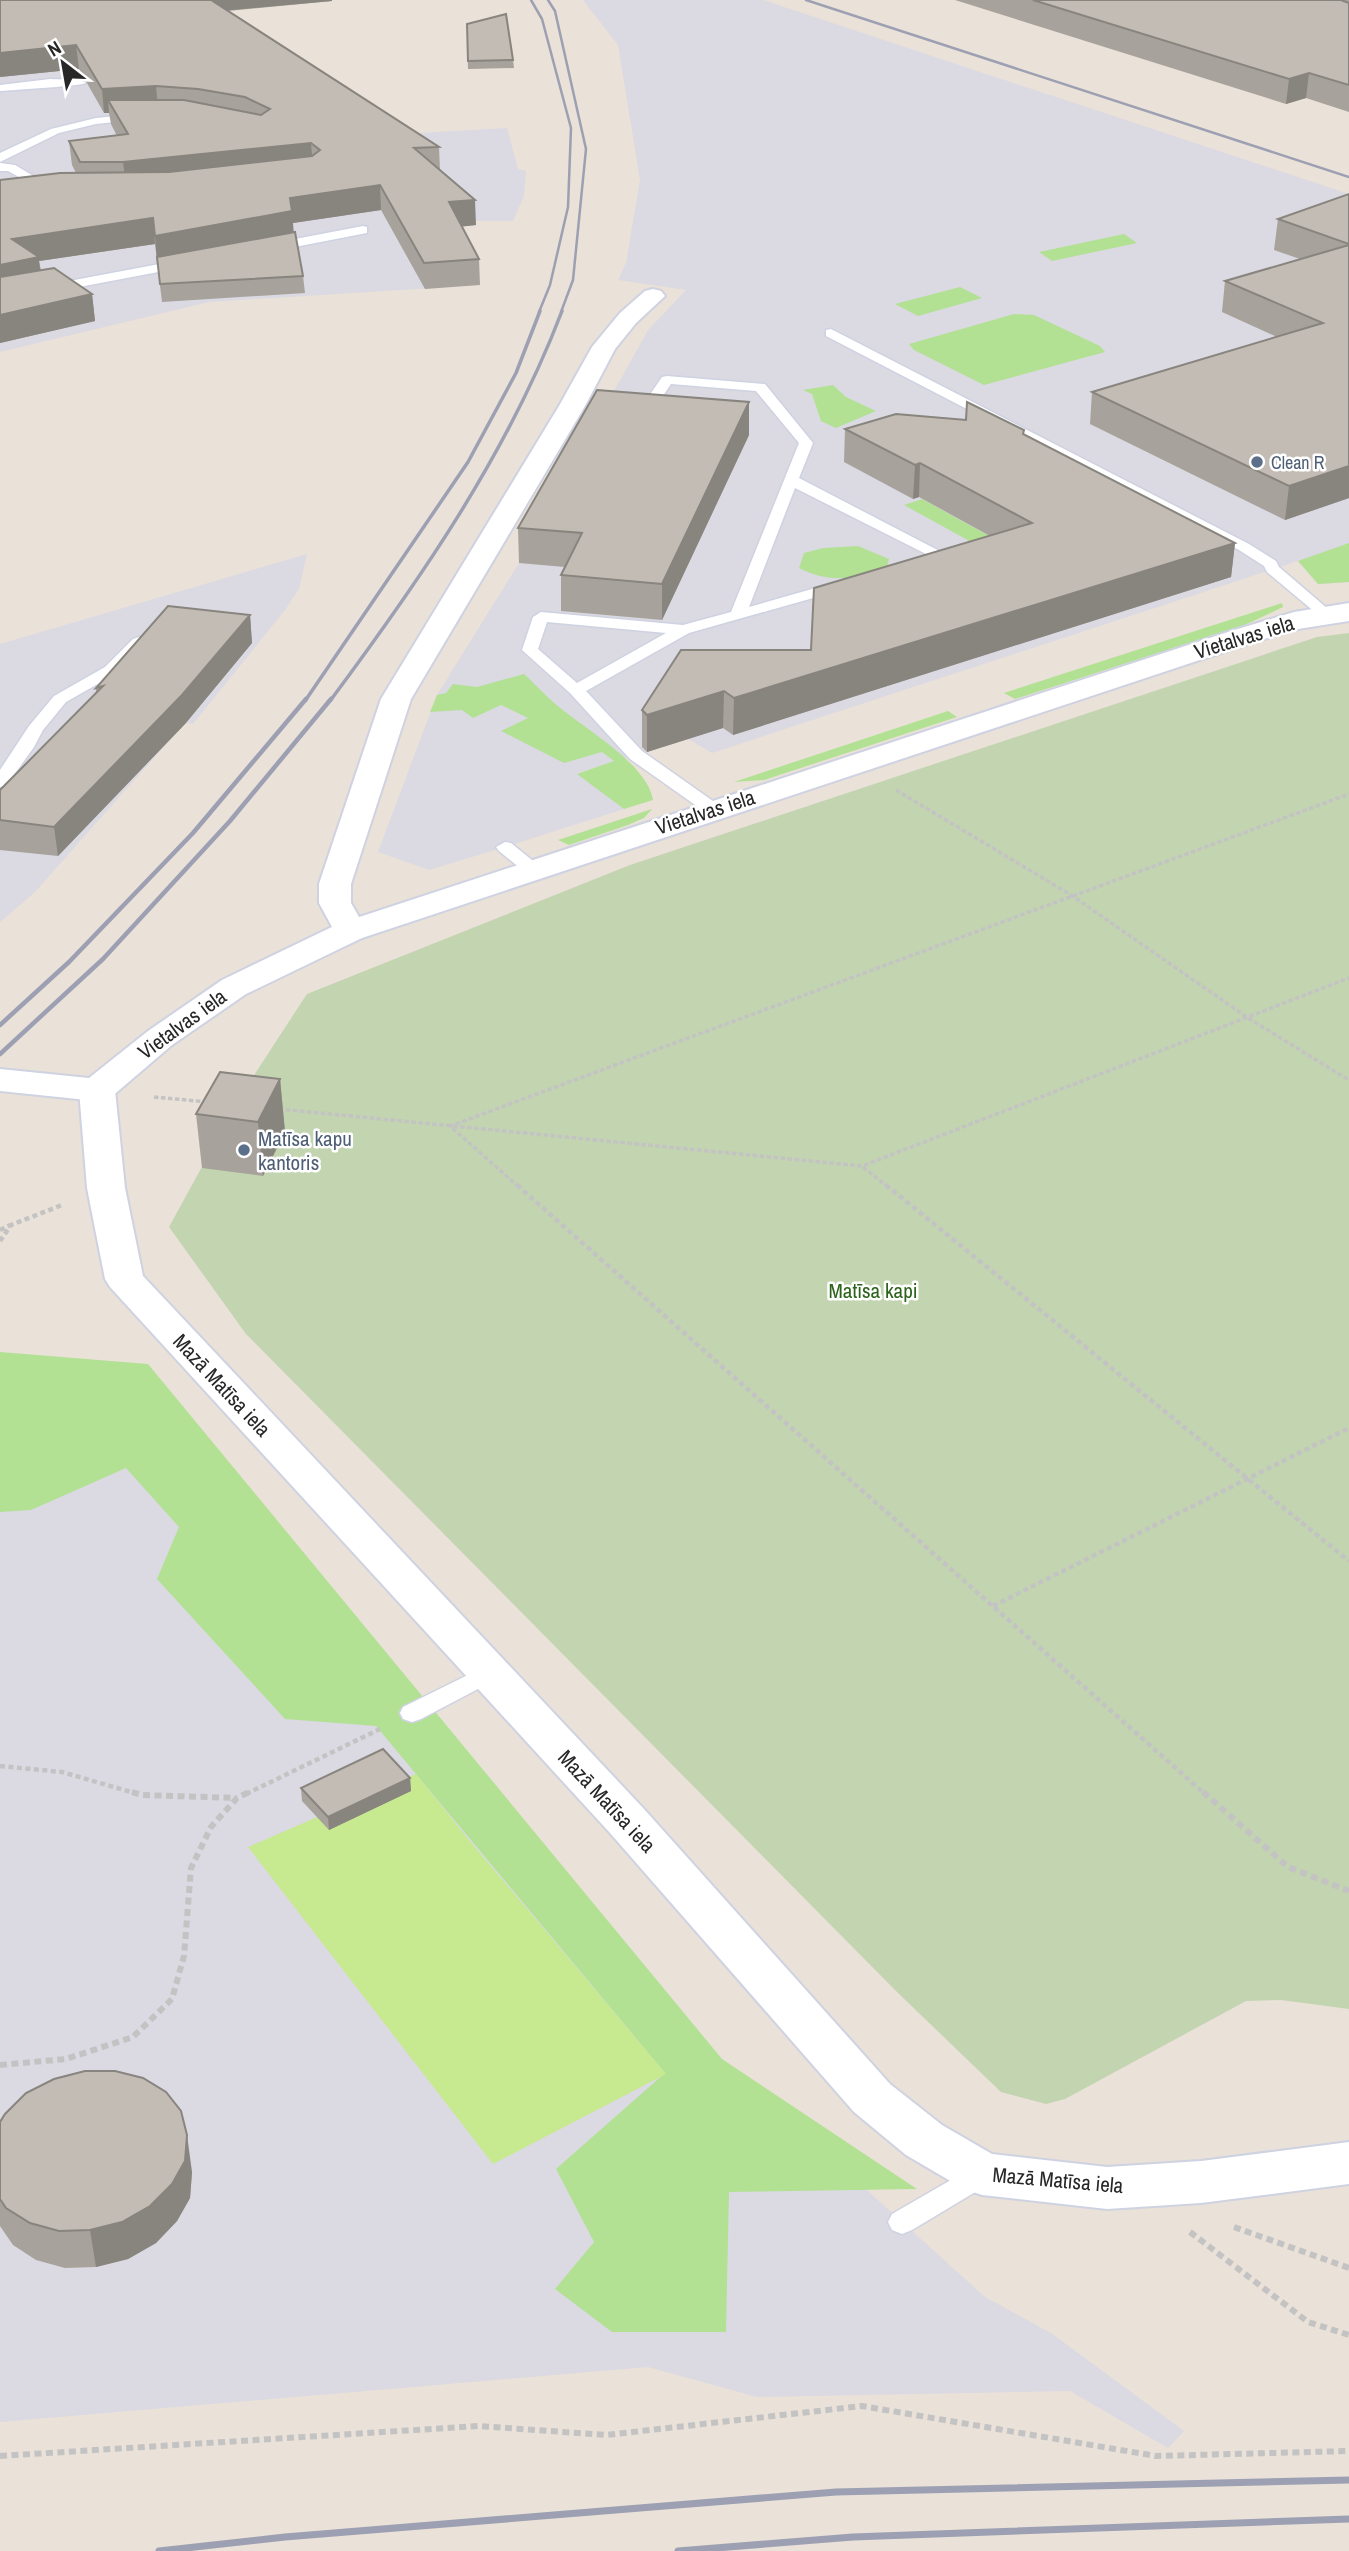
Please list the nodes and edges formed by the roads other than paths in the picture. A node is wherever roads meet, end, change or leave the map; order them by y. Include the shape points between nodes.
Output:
1 (80, 83) edge
2 (0, 88) edge
3 (144, 117) edge
4 (0, 158) edge
5 (0, 167) edge
6 (24, 192) junction
7 (50, 192) edge
8 (0, 196) edge
9 (363, 230) dead end
10 (253, 250) edge
11 (198, 261) edge
12 (653, 296) dead end
13 (0, 298) edge
14 (831, 333) dead end
15 (643, 415) edge
16 (791, 480) junction
17 (918, 565) edge
18 (853, 583) edge
19 (1338, 613) edge
20 (738, 615) junction
21 (683, 630) junction
22 (143, 638) edge
23 (576, 690) junction
24 (0, 782) edge
25 (714, 810) junction
26 (505, 847) dead end
27 (533, 869) junction
28 (350, 931) junction
29 (0, 1080) edge
30 (97, 1090) junction
31 (488, 1673) junction
32 (412, 1713) road end
33 (1349, 2163) edge
34 (982, 2174) junction
35 (902, 2222) dead end

1 - 2 lane
3 - 4 lane via 96,121 55,131
5 - 6 lane via 36,181
6 - 7 lane
6 - 8 lane
9 - 10 lane
11 - 13 lane
12 - 28 street via 604,347 396,699 335,884 335,903
14 - 19 lane via 1244,547
15 - 16 lane via 667,380 724,390 760,387 806,443
16 - 17 lane via 943,557
16 - 20 lane
18 - 20 lane
19 - 25 street, Vietalvas iela via 1241,637
20 - 21 lane
21 - 23 lane
21 - 23 lane via 541,617 530,650
22 - 24 lane via 111,670 60,699
23 - 25 lane via 636,755
25 - 27 street, Vietalvas iela
26 - 27 lane
27 - 28 street, Vietalvas iela
28 - 30 street, Vietalvas iela via 233,987
29 - 30 street
30 - 31 street, Mazā Matīsa iela via 106,1188 124,1279
31 - 32 lane
31 - 34 street, Mazā Matīsa iela via 872,2098 924,2140
33 - 34 street, Mazā Matīsa iela via 1201,2182 1107,2188
34 - 35 lane

